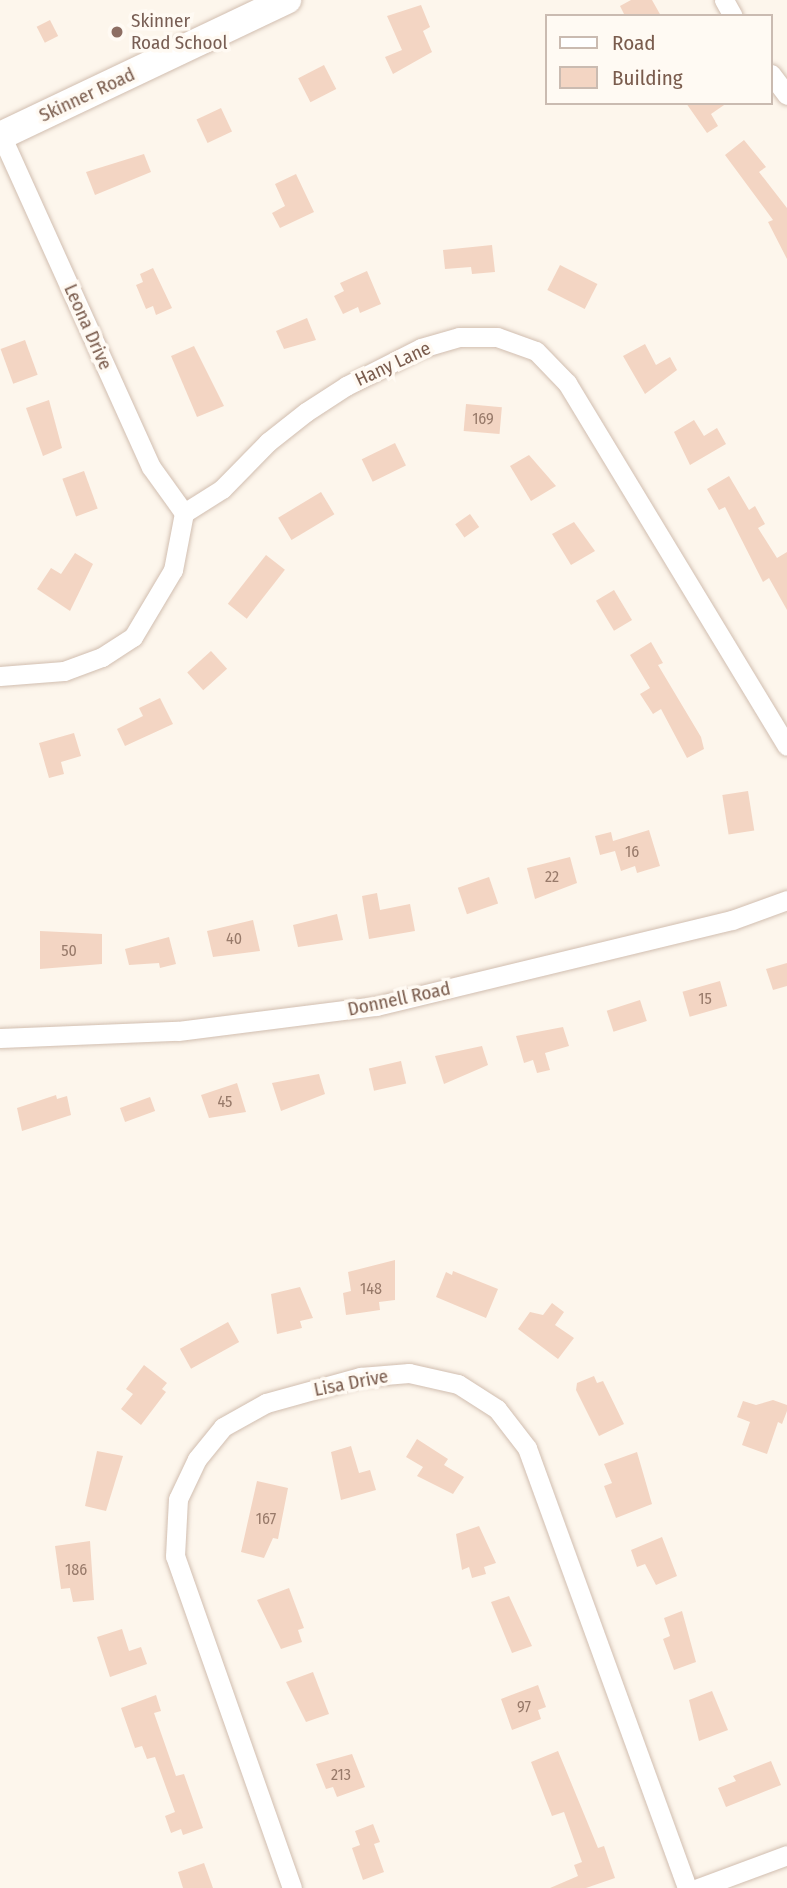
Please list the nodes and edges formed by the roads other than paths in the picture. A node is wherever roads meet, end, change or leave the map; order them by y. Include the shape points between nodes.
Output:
1 (287, 0) edge
2 (773, 77) edge
3 (787, 95) edge
4 (0, 135) edge
5 (184, 513) junction
6 (0, 676) edge
7 (787, 746) edge
8 (787, 900) edge
9 (0, 1038) edge
10 (787, 1855) edge
11 (292, 1888) edge
12 (687, 1888) edge
13 (698, 1888) edge

1 - 4 street, Skinner Road
2 - 3 street
4 - 5 street, Leona Drive via 151,467
5 - 6 street via 173,570 133,637 103,657 64,671
5 - 7 street, Hany Lane via 222,489 268,442 306,412 421,348 458,337 498,337 536,351 567,383 607,445
8 - 9 street, Donnell Road via 732,920 376,1006 178,1031
10 - 13 street
11 - 12 street, Lisa Drive via 176,1556 178,1499 197,1459 223,1427 266,1403 360,1377 409,1373 458,1384 497,1409 527,1448

